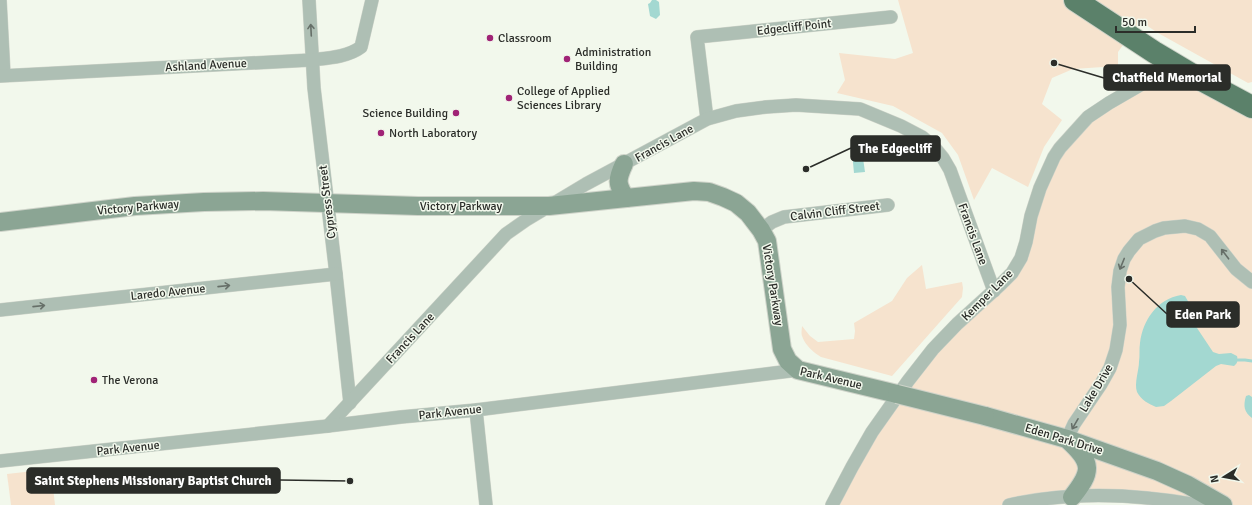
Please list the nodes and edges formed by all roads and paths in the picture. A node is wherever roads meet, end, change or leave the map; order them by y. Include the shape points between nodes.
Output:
1 (0, 0) edge
2 (309, 0) edge
3 (372, 0) edge
4 (1075, 0) edge
5 (891, 17) dead end
6 (312, 60) junction
7 (1171, 62) junction
8 (2, 76) edge
9 (1251, 105) edge
10 (706, 119) junction
11 (624, 164) junction
12 (626, 198) junction
13 (327, 202) junction
14 (888, 205) dead end
15 (549, 206) junction
16 (0, 222) edge
17 (761, 230) junction
18 (336, 274) junction
19 (1252, 282) edge
20 (994, 291) junction
21 (0, 310) edge
22 (807, 372) junction
23 (898, 394) joint
24 (350, 403) junction
25 (476, 410) junction
26 (328, 426) junction
27 (1067, 439) junction
28 (0, 462) edge
29 (1072, 497) junction
30 (486, 505) edge
31 (832, 505) edge
32 (1010, 505) edge
33 (1198, 505) edge
34 (1223, 505) edge

1 - 8 street
6 -> 2 street, Cypress Street
3 - 6 street, Ashland Avenue via 361,47 349,54
4 - 7 highway
5 - 10 street, Edgecliff Point via 697,37
6 - 8 street, Ashland Avenue
6 - 13 street, Cypress Street
7 - 9 highway
7 - 20 street, Kemper Lane via 1147,81 1088,117 1060,148 1040,188 1021,258
10 - 11 street, Francis Lane
10 - 20 street, Francis Lane via 736,111 796,105 860,109 922,137 934,147 950,170
11 - 12 street via 618,180
11 - 15 street, Francis Lane
12 - 15 street, Victory Parkway
12 - 17 street, Victory Parkway via 694,191 708,192 736,203 748,213
13 - 15 street, Victory Parkway via 418,206
13 - 16 street, Victory Parkway via 150,205
13 - 18 street, Cypress Street
14 - 17 street, Calvin Cliff Street via 784,217
15 - 24 street, Francis Lane via 506,234
17 - 22 street, Victory Parkway via 767,241 782,349 788,361
21 -> 18 street, Laredo Avenue
18 - 24 street, Cypress Street
19 -> 27 street, Lake Drive via 1236,269 1210,236 1198,229 1185,226 1170,227 1139,239 1129,250 1120,271 1120,325 1110,368
20 - 31 street, Kemper Lane via 933,349 896,397 872,432
22 - 23 street, Park Avenue
22 - 25 street, Park Avenue
23 - 27 street, Eden Park Drive, bridge
24 - 26 street, Francis Lane
25 - 26 street, Park Avenue
25 - 30 street
26 - 28 street, Park Avenue
27 - 29 street via 1082,453 1087,470 1085,478
27 - 34 street, Eden Park Drive via 1157,471
29 - 32 street
29 - 33 street via 1123,496

